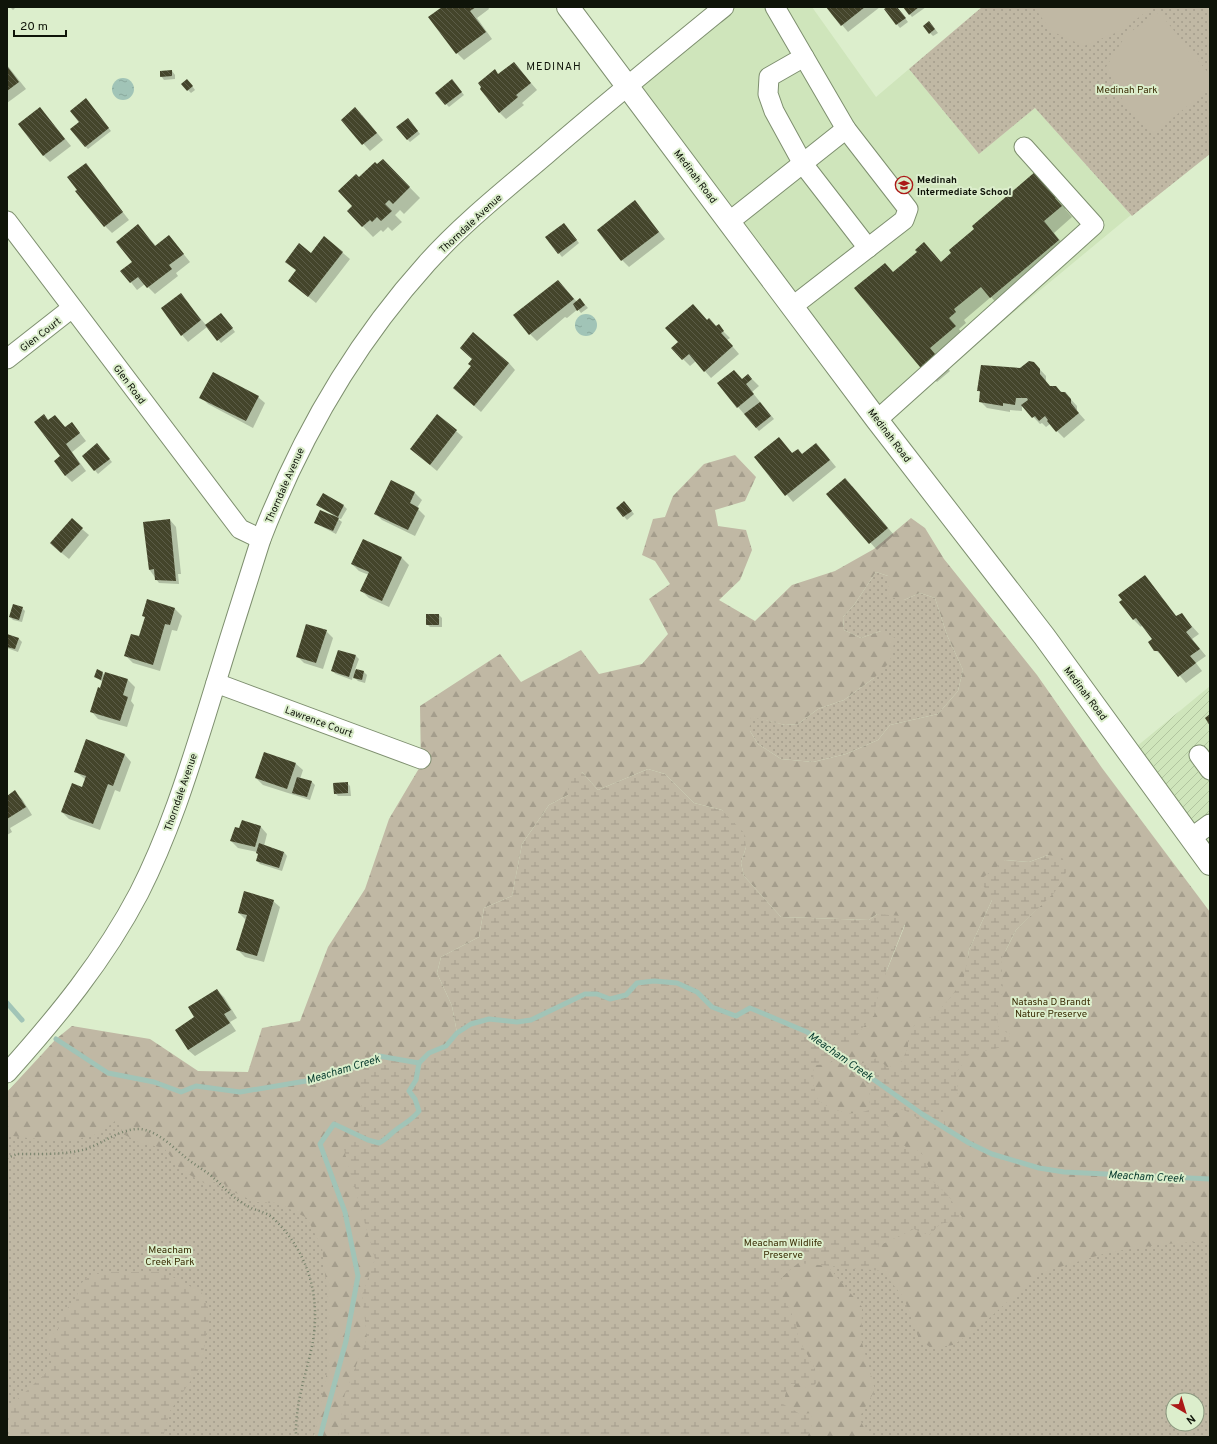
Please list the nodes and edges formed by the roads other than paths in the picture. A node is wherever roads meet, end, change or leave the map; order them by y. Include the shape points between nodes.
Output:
1 (568, 7) edge
2 (724, 7) edge
3 (775, 7) edge
4 (804, 56) junction
5 (628, 85) junction
6 (846, 129) junction
7 (1024, 147) dead end
8 (803, 164) junction
9 (7, 221) edge
10 (730, 221) junction
11 (868, 248) junction
12 (793, 306) junction
13 (72, 308) junction
14 (7, 359) edge
15 (877, 420) junction
16 (261, 539) junction
17 (216, 683) junction
18 (421, 758) dead end
19 (1210, 824) edge
20 (1191, 838) junction
21 (1210, 864) edge
22 (7, 1073) edge

1 - 5 main road, Medinah Road
2 - 5 street, Thorndale Avenue
3 - 4 street
4 - 6 street
4 - 8 street via 769,77 768,94 774,111
5 - 10 main road, Medinah Road
5 - 16 street, Thorndale Avenue via 485,206 428,263 385,314 344,371 307,434 290,467
6 - 8 street
6 - 11 street via 908,209 904,220
7 - 15 street via 1094,225
8 - 10 street
8 - 11 street
9 - 13 street, Glen Road
10 - 12 main road, Medinah Road
11 - 12 street
12 - 15 main road, Medinah Road
13 - 14 street, Glen Court
13 - 16 street, Glen Road via 240,529
15 - 20 main road, Medinah Road via 1044,636
16 - 17 street, Thorndale Avenue
17 - 18 street, Lawrence Court
17 - 22 street, Thorndale Avenue via 172,817 139,893 92,971 60,1014
19 - 20 street
20 - 21 main road, Medinah Road

